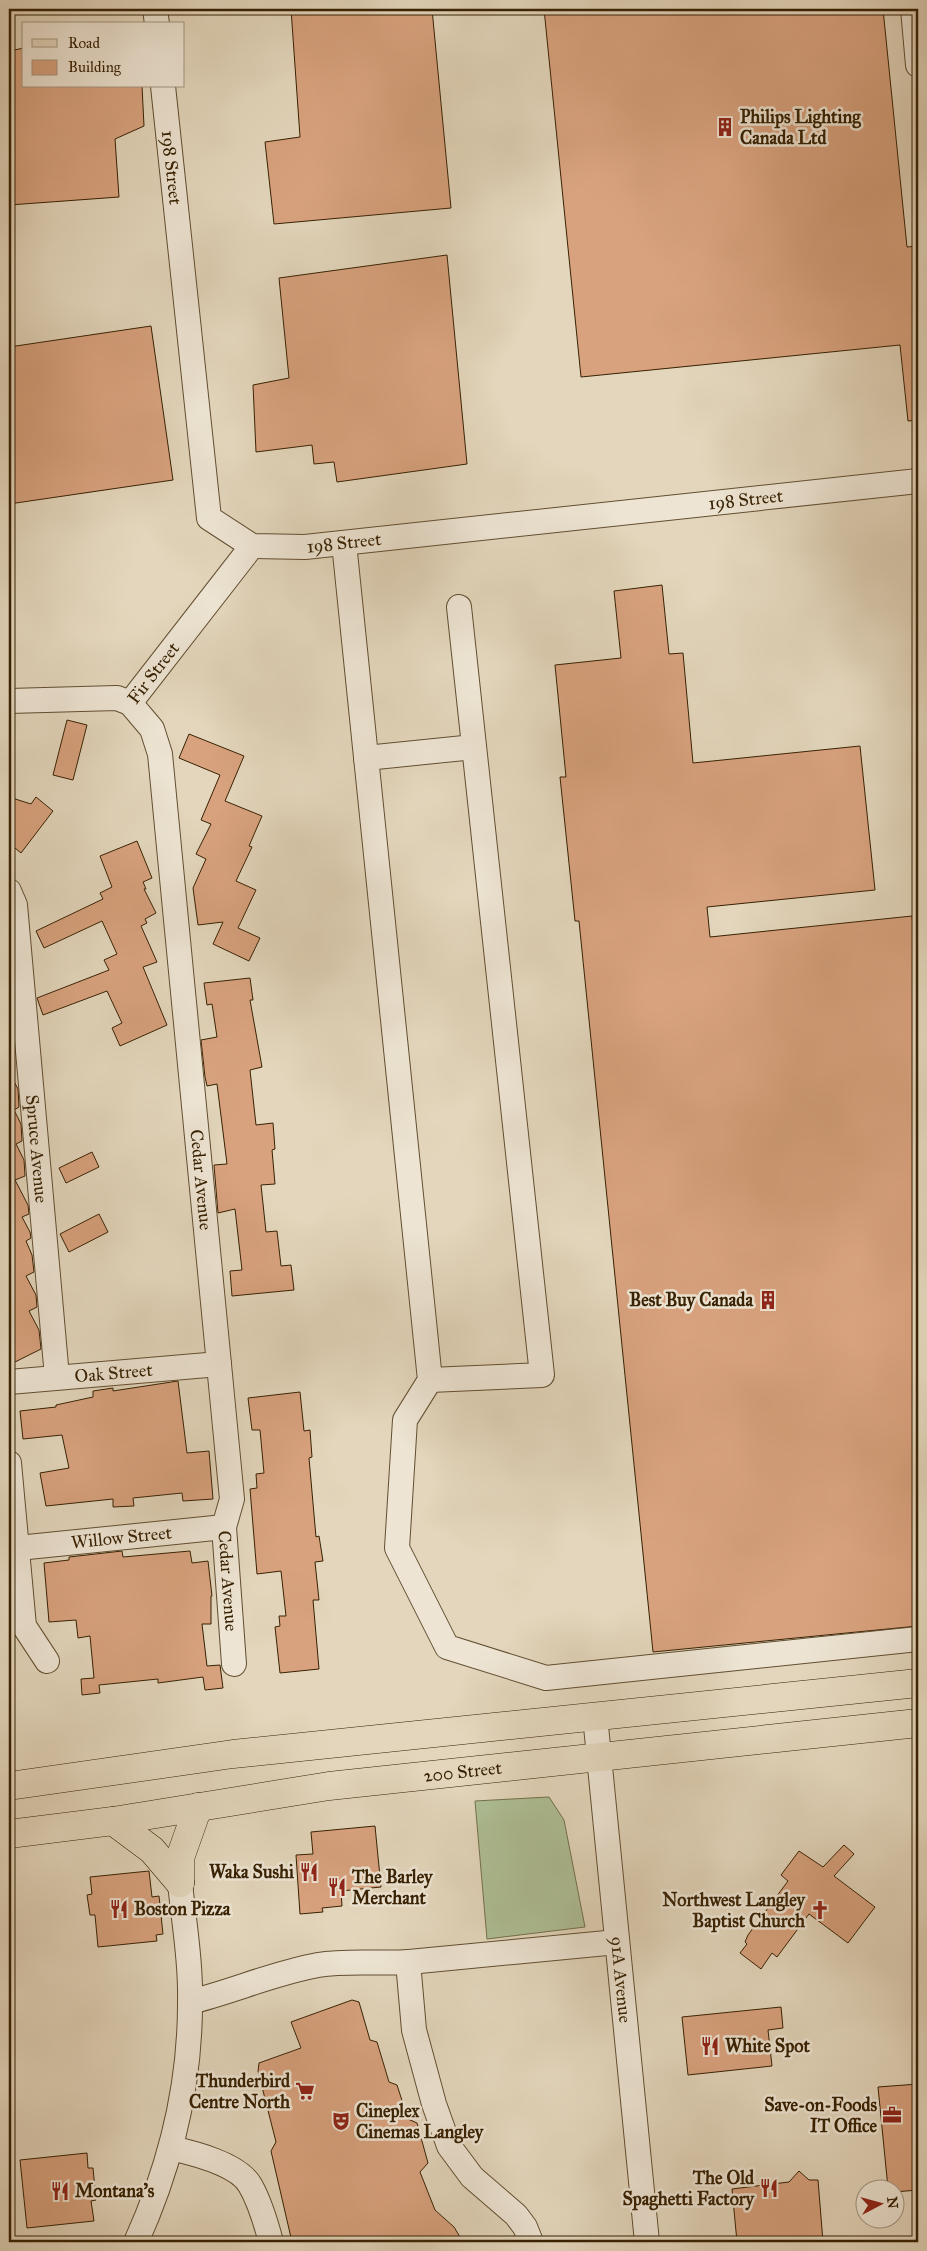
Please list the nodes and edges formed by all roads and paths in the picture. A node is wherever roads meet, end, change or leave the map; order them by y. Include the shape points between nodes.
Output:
1 (155, 9) edge
2 (913, 9) edge
3 (157, 22) edge
4 (918, 65) edge
5 (163, 88) edge
6 (918, 481) edge
7 (344, 543) junction
8 (252, 546) junction
9 (459, 608) dead end
10 (9, 701) edge
11 (130, 703) junction
12 (474, 747) junction
13 (366, 758) junction
14 (9, 891) edge
15 (219, 1364) junction
16 (57, 1378) junction
17 (430, 1380) junction
18 (9, 1382) edge
19 (9, 1463) edge
20 (224, 1527) junction
21 (18, 1548) junction
22 (918, 1639) edge
23 (47, 1661) dead end
24 (234, 1664) dead end
25 (918, 1683) edge
26 (595, 1716) junction
27 (918, 1723) edge
28 (599, 1757) junction
29 (9, 1786) edge
30 (198, 1807) junction
31 (113, 1821) junction
32 (9, 1834) edge
33 (180, 1883) junction
34 (617, 1942) junction
35 (408, 1962) junction
36 (190, 2002) junction
37 (171, 2148) junction
38 (136, 2242) edge
39 (271, 2242) edge
40 (531, 2242) edge
41 (647, 2242) edge

1 - 3 street
2 - 4 street
5 - 8 street, 198 Street via 209,518
6 - 7 street, 198 Street
7 - 8 street, 198 Street via 305,547
7 - 13 street
8 - 11 street, Fir Street
9 - 12 street
10 - 11 street, Fir Street via 116,698
11 - 15 street, Cedar Avenue via 152,729 160,754
12 - 13 street
12 - 17 street via 542,1375
13 - 17 street
14 - 16 street, Spruce Avenue via 15,905
15 - 16 street, Oak Street
15 - 20 street, Cedar Avenue via 232,1499
16 - 18 street, Oak Street
17 - 22 street via 405,1420 397,1548 447,1647 546,1678
19 - 21 street
20 - 21 street, Willow Street
20 - 24 street, Cedar Avenue
21 - 23 street via 24,1626
25 - 26 main road
26 - 28 street, 91A Avenue
26 - 29 main road via 233,1754
27 - 28 main road, 200 Street
28 - 30 main road, 200 Street via 328,1786
28 - 34 street, 91A Avenue
30 - 31 main road, 200 Street
30 - 33 main road via 180,1858
31 - 32 main road, 200 Street
31 - 33 main road via 152,1850
33 - 36 street
34 - 35 street
34 - 41 street, 91A Avenue
35 - 36 street via 320,1965 282,1973
35 - 40 street via 414,2030 449,2146 472,2177 516,2215
36 - 37 street via 186,2072
37 - 38 street
37 - 39 street via 208,2158 249,2183

